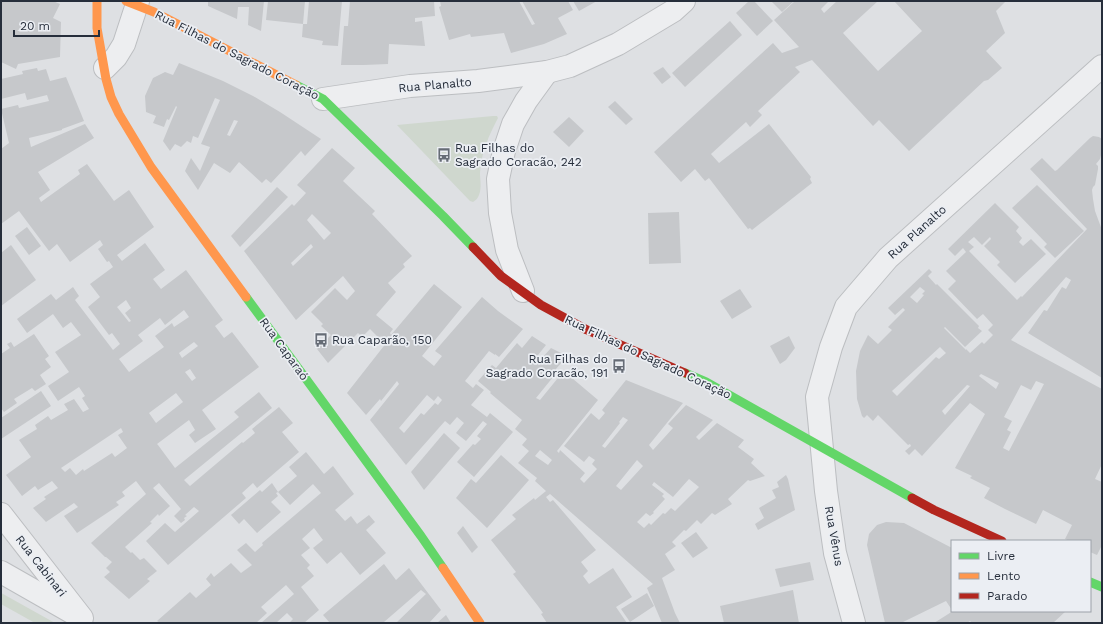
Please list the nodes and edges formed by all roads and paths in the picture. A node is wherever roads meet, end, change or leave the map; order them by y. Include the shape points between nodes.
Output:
1 (96, 1) edge
2 (684, 1) edge
3 (134, 2) edge
4 (1102, 66) edge
5 (105, 68) junction
6 (547, 72) junction
7 (323, 99) junction
8 (522, 291) junction
9 (821, 447) junction
10 (1, 514) edge
11 (1000, 540) edge
12 (1, 572) edge
13 (1091, 582) edge
14 (1102, 587) edge
15 (87, 620) edge
16 (480, 623) edge
17 (854, 623) edge

1 - 5 street, Rua Caparaó via 97,28
2 - 6 street, Rua Planalto via 673,11 618,44 570,66
3 - 5 street via 124,44
3 - 7 street, Rua Filhas do Sagrado Coração
4 - 9 street, Rua Planalto via 888,258 846,307 831,347 817,397
5 - 16 street, Rua Caparaó via 111,97 150,166 421,536
6 - 7 street, Rua Planalto via 410,86
6 - 8 street via 513,124 498,179 500,213 507,250
7 - 8 street, Rua Filhas do Sagrado Coração via 501,276
8 - 9 street, Rua Filhas do Sagrado Coração via 541,305 587,330 706,382
9 - 11 street, Rua Filhas do Sagrado Coração via 934,510
9 - 17 street, Rua Vênus via 835,553
10 - 15 street, Rua Cabinari
12 - 15 street
13 - 14 street

